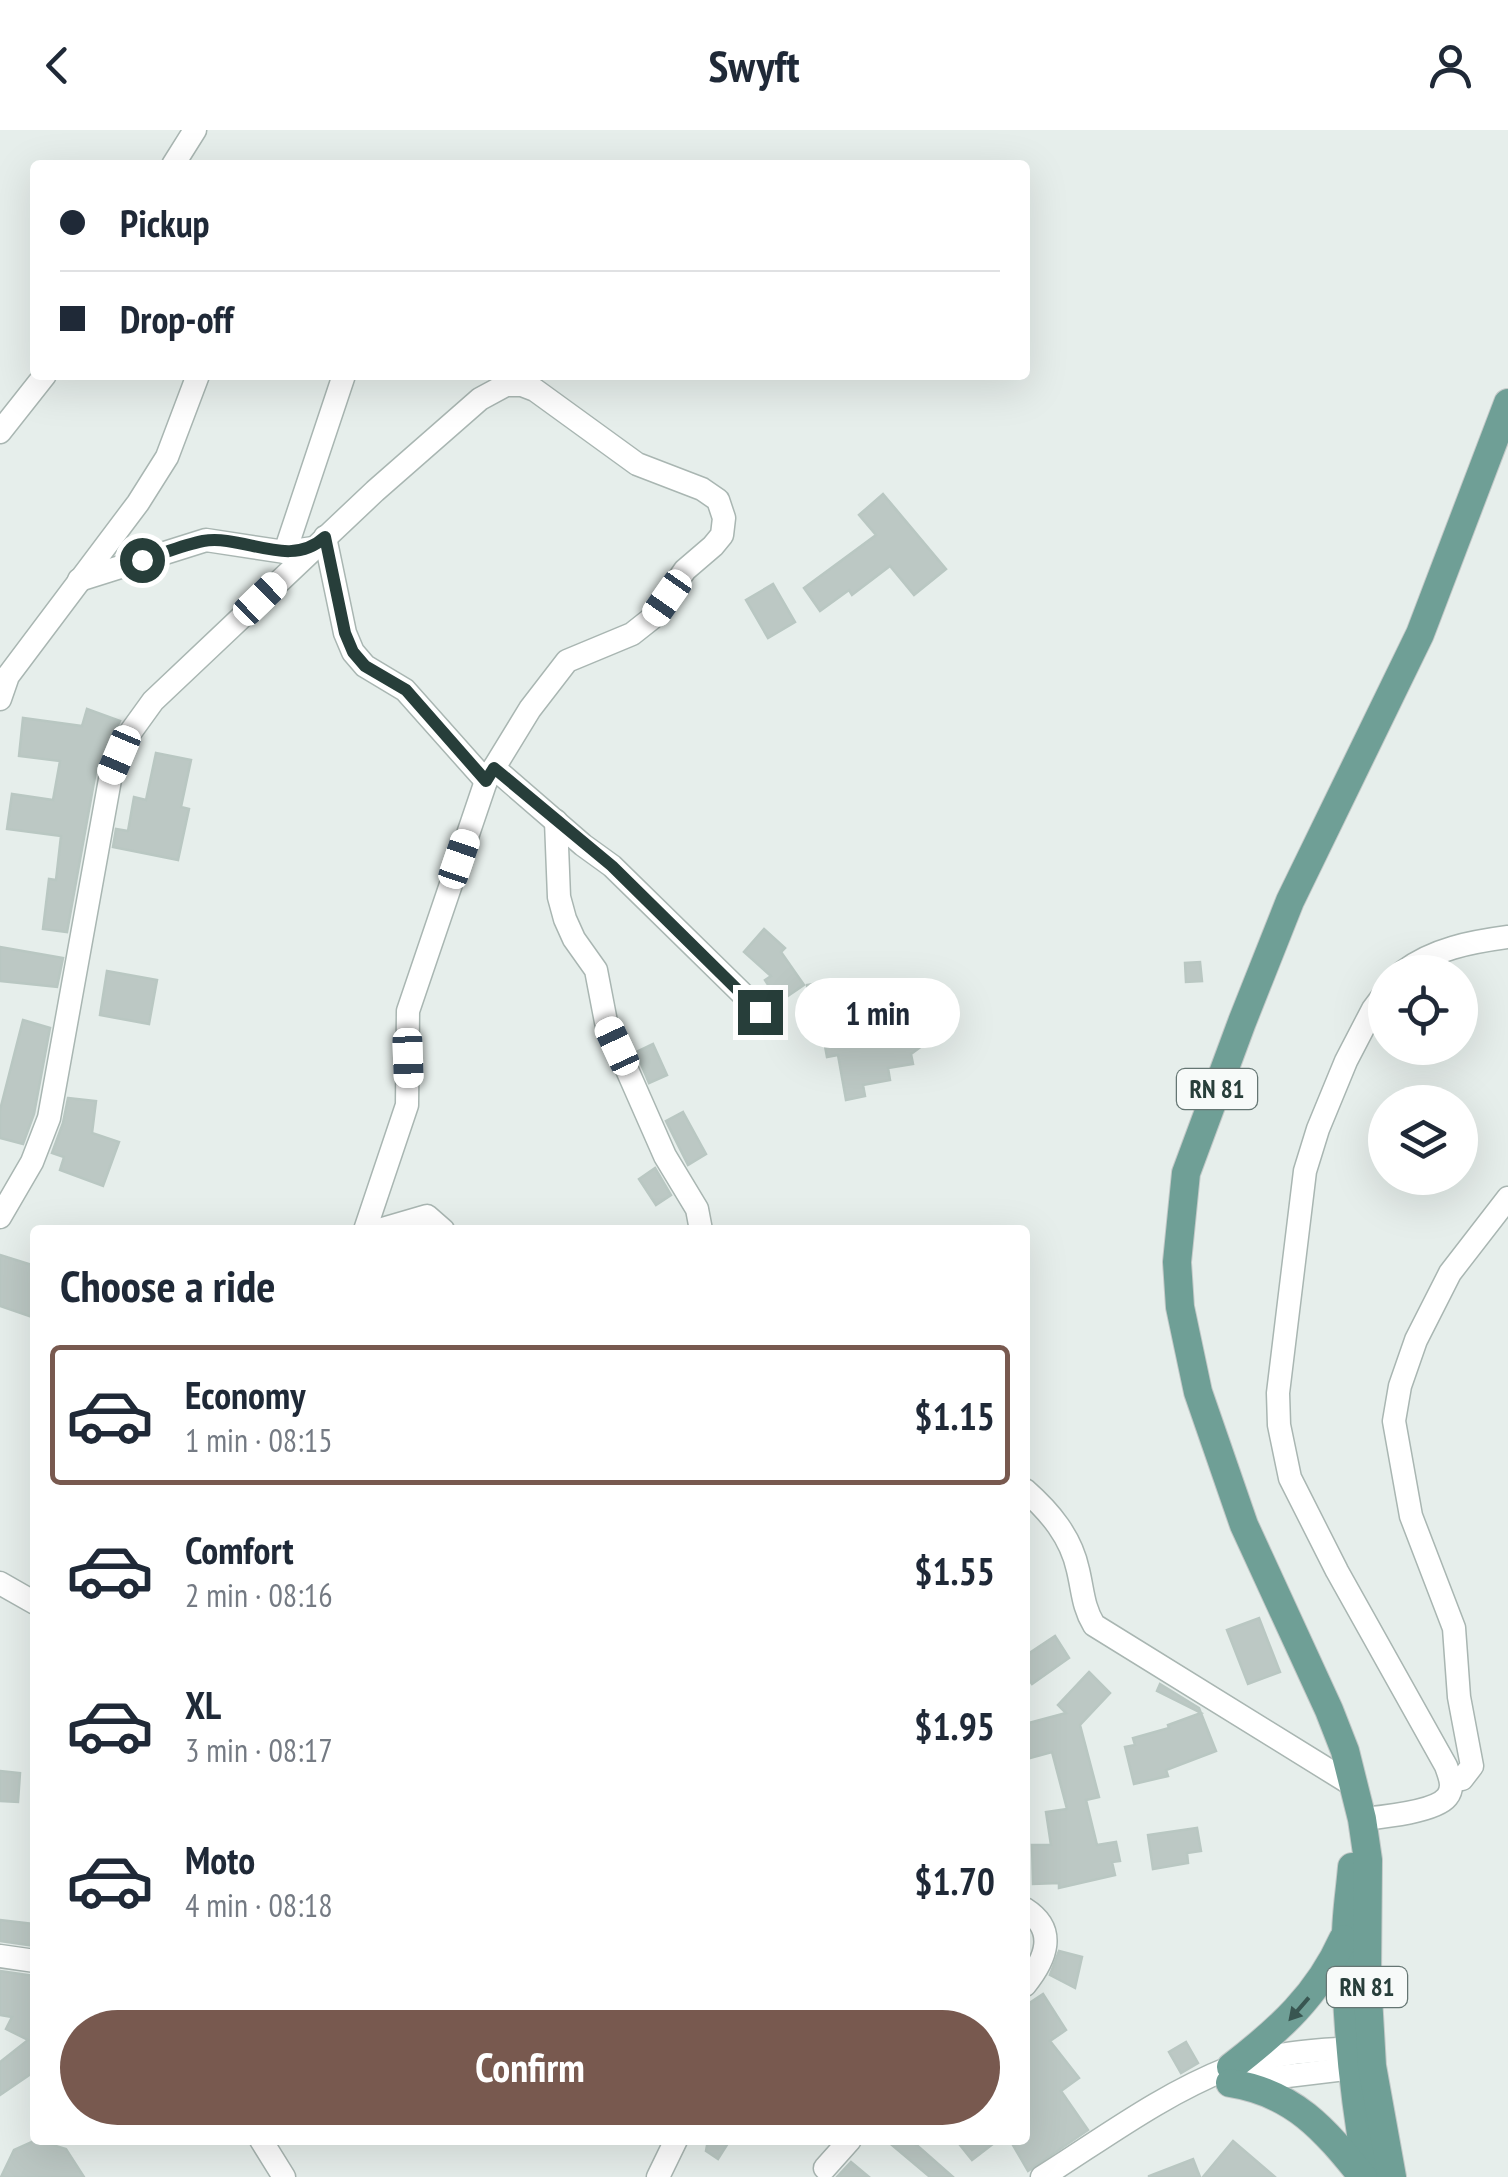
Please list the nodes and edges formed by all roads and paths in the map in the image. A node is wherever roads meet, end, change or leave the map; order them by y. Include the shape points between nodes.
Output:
1 (194, 130) edge
2 (175, 160) edge
3 (42, 380) edge
4 (196, 380) edge
5 (342, 380) edge
6 (505, 380) edge
7 (1508, 403) edge
8 (0, 432) edge
9 (319, 542) junction
10 (285, 552) junction
11 (79, 580) junction
12 (0, 699) edge
13 (490, 775) junction
14 (556, 822) junction
15 (1508, 937) edge
16 (1432, 955) edge
17 (760, 1012) dead end
18 (1368, 1018) edge
19 (1508, 1198) edge
20 (0, 1217) edge
21 (367, 1225) edge
22 (396, 1225) edge
23 (437, 1225) edge
24 (700, 1225) edge
25 (1030, 1494) edge
26 (0, 1583) edge
27 (30, 1600) edge
28 (1451, 1780) junction
29 (1356, 1800) junction
30 (1030, 1914) edge
31 (1346, 1933) junction
32 (0, 1956) edge
33 (30, 1960) edge
34 (1030, 1978) edge
35 (1361, 2057) junction
36 (1231, 2075) junction
37 (264, 2145) edge
38 (674, 2145) edge
39 (846, 2145) edge
40 (825, 2168) dead end
41 (284, 2177) edge
42 (658, 2177) edge
43 (1042, 2177) edge
44 (1366, 2177) edge
45 (1392, 2177) edge

1 - 2 street
3 - 8 street
4 - 11 street via 167,457
5 - 10 street
6 - 9 street
6 - 13 street via 535,390 637,464 702,489 718,500 724,518 722,535 684,570 651,619 554,674
7 - 29 main road, RN 81 via 1420,634 1290,901 1186,1173 1176,1262 1198,1392 1244,1525 1345,1750
9 - 10 street
9 - 13 street via 353,652 406,690
9 - 20 street via 153,700 127,737 111,774 49,1118
10 - 11 street via 206,540
11 - 12 street via 8,676
13 - 14 street
13 - 21 street via 408,1011 407,1105
14 - 17 street via 612,866
14 - 24 street via 565,920 596,970 606,1022
15 - 16 street
18 - 28 street via 1306,1171 1279,1425 1302,1503
19 - 28 street via 1450,1273 1416,1340 1394,1421 1411,1516 1454,1628 1472,1766 1462,1779
22 - 23 street via 427,1216
25 - 29 street via 1066,1535 1094,1625
26 - 27 street
28 - 29 street via 1445,1800 1405,1814
29 - 31 main road, RN 81
29 - 35 main road, RN 81 via 1368,1860
30 - 34 street via 1048,1937
31 - 35 main road, RN 81
31 -> 36 main road via 1299,2011
32 - 33 street
35 - 36 street via 1273,2058
35 - 44 main road, RN 81
35 - 45 main road, RN 81
36 - 43 street via 1168,2096
36 - 44 main road via 1295,2106
37 - 41 street
38 - 42 street
39 - 40 street

